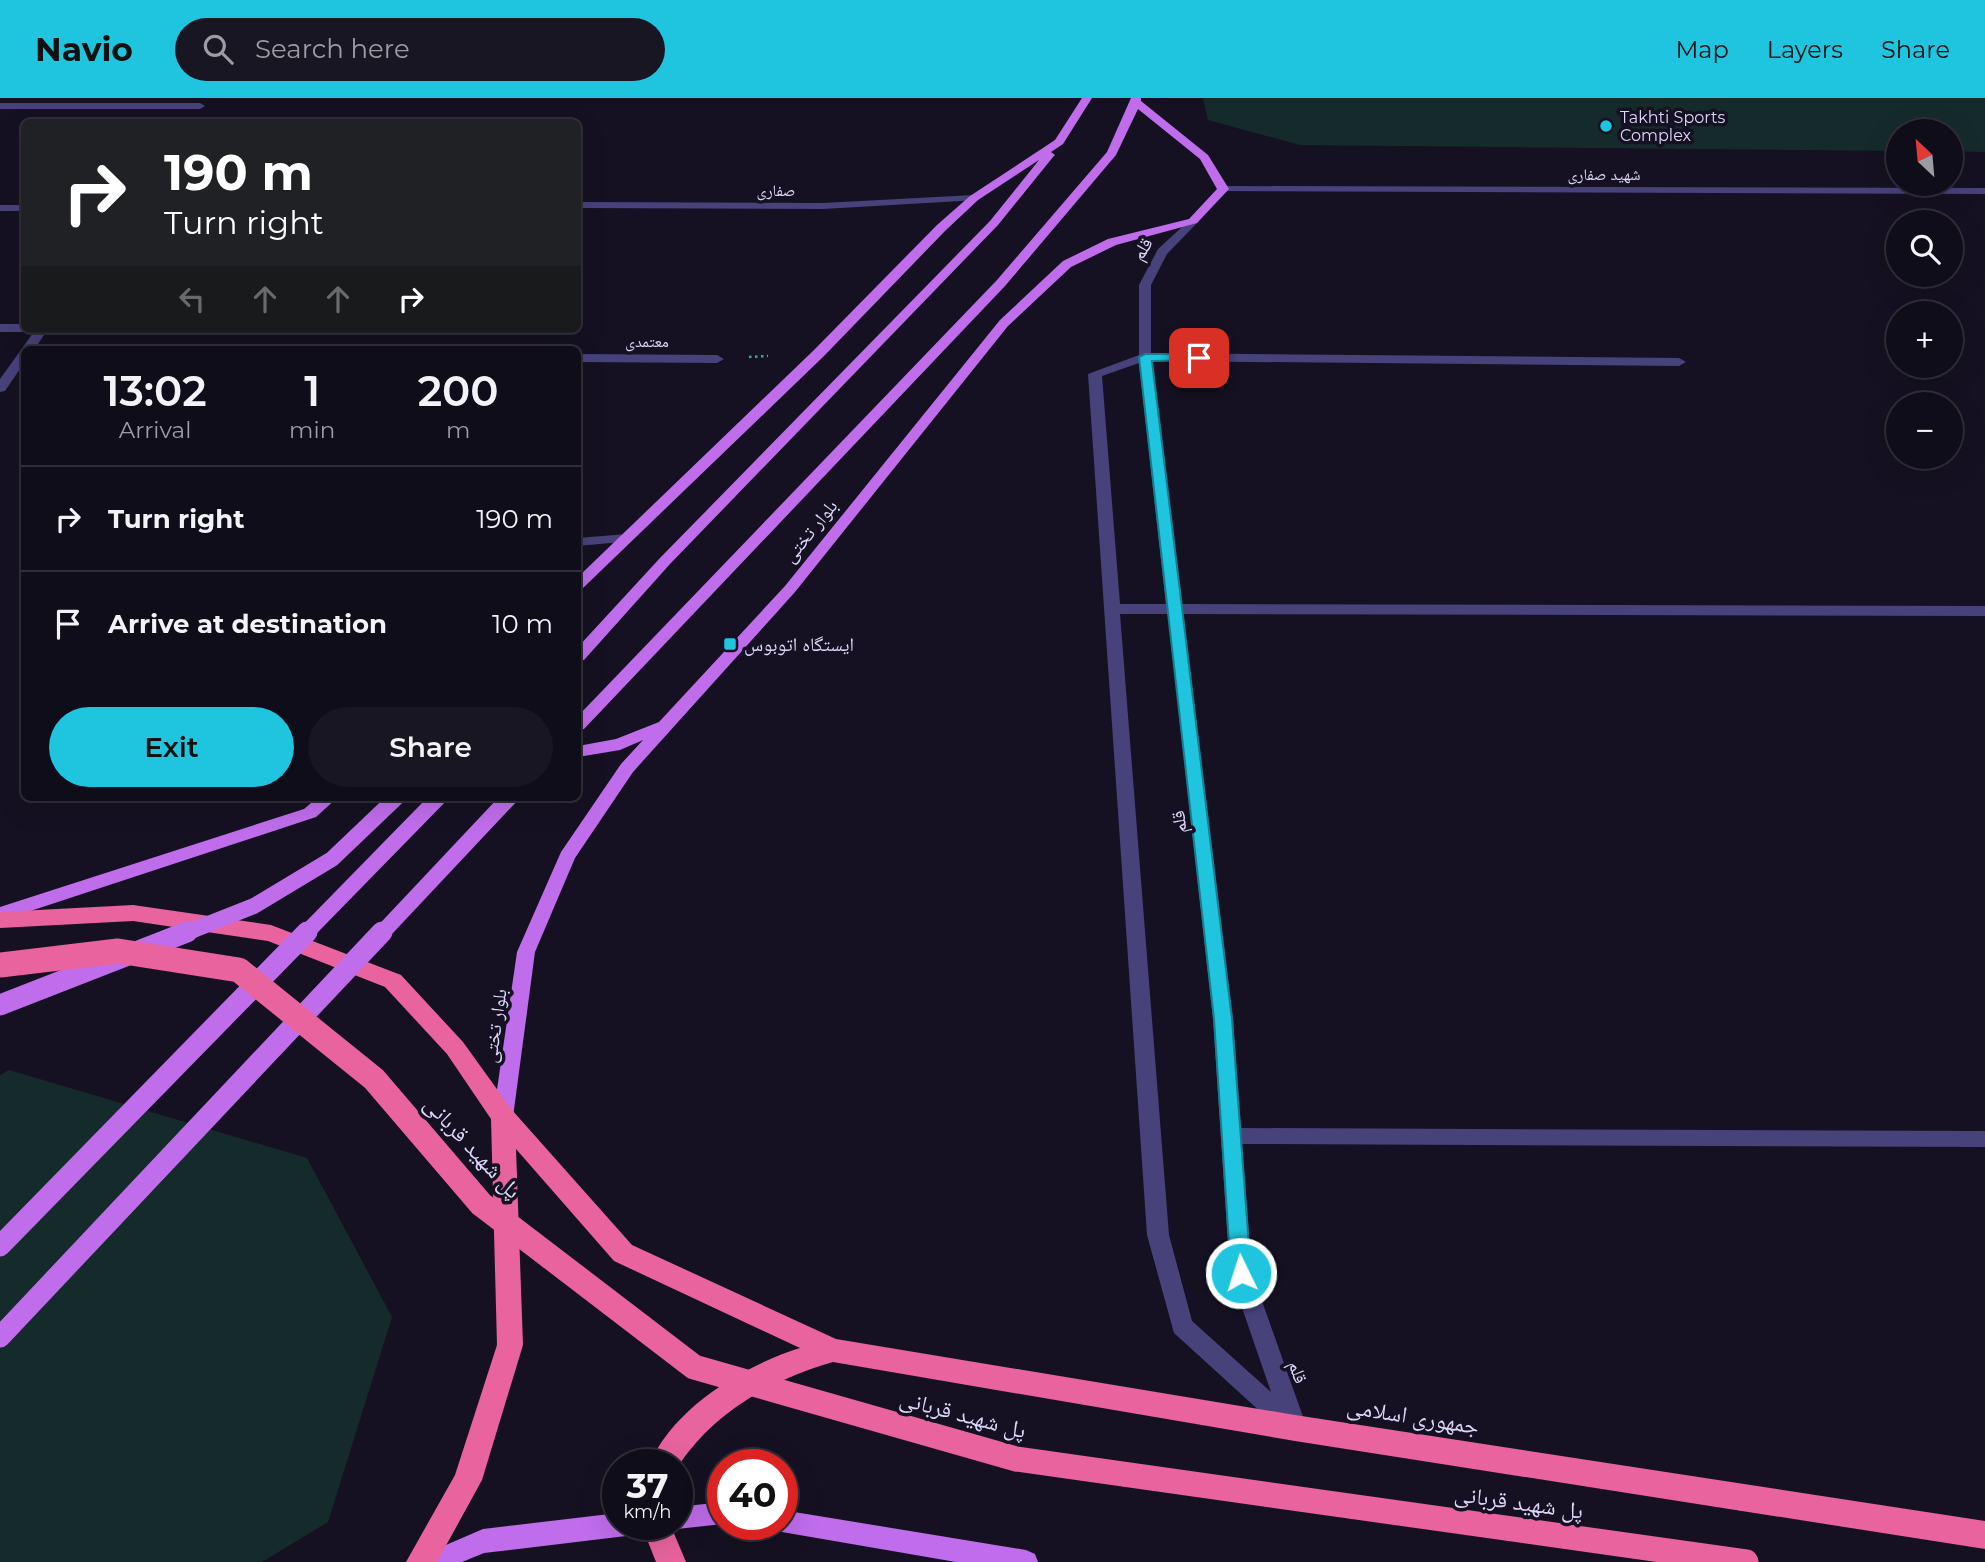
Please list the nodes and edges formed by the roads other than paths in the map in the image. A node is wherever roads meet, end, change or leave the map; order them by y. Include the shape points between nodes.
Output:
1 (1087, 98) edge
2 (1136, 100) edge
3 (203, 102) edge
4 (0, 106) edge
5 (190, 119) edge
6 (1059, 142) junction
7 (1223, 189) junction
8 (1985, 191) edge
9 (974, 198) junction
10 (581, 205) edge
11 (0, 208) edge
12 (21, 208) edge
13 (1194, 221) junction
14 (0, 328) edge
15 (21, 328) edge
16 (1145, 357) junction
17 (581, 358) edge
18 (21, 359) edge
19 (717, 359) dead end
20 (1679, 362) dead end
21 (0, 388) edge
22 (627, 538) junction
23 (581, 542) edge
24 (581, 582) edge
25 (1175, 608) junction
26 (1112, 609) junction
27 (1985, 611) edge
28 (606, 627) junction
29 (581, 642) edge
30 (581, 653) edge
31 (681, 710) junction
32 (581, 722) edge
33 (581, 750) edge
34 (324, 801) edge
35 (393, 801) edge
36 (435, 801) edge
37 (506, 801) edge
38 (0, 917) edge
39 (0, 965) edge
40 (0, 1005) edge
41 (503, 1117) junction
42 (1232, 1136) junction
43 (1985, 1139) edge
44 (0, 1245) edge
45 (0, 1337) edge
46 (833, 1350) junction
47 (1295, 1428) junction
48 (671, 1449) edge
49 (798, 1524) edge
50 (602, 1527) edge
51 (1985, 1535) edge
52 (662, 1540) edge
53 (421, 1562) edge
54 (434, 1562) edge
55 (671, 1562) edge
56 (1026, 1562) edge
57 (1746, 1562) edge

1 - 6 main road
2 - 7 main road via 1204,157
2 - 32 main road via 1112,153 1002,283
3 - 4 street
3 - 5 street
6 - 9 main road
6 - 28 main road via 994,223
7 - 8 street, شهید صفاری
7 - 13 main road
9 - 10 street, صفاری via 823,206
9 - 22 main road
11 - 12 street
13 - 16 street, قلم via 1162,251 1145,285
13 - 31 main road, بلوار تختی via 1112,242 1068,264 1004,323 790,589
14 - 15 street
16 - 20 street
16 - 25 street, قلم
16 - 26 street via 1095,374
17 - 19 street, معتمدی
18 - 21 street
22 - 23 street
22 - 24 main road
25 - 26 street
25 - 27 street
25 - 42 street, قلم via 1223,1019
26 - 47 street via 1158,1235 1182,1326
28 - 29 main road
28 - 30 main road
31 - 33 main road via 643,736
31 - 41 main road, بلوار تختی via 627,768 567,856 526,952
34 - 38 main road via 310,813
35 - 40 main road, bridge via 332,859 254,906
36 - 44 main road, bridge
37 - 45 main road, bridge
38 - 41 highway via 133,913 271,933 393,981 455,1048
39 - 57 highway, پل شهید قربانی, bridge via 118,951 239,970 374,1079 481,1204 694,1367 1016,1460
41 - 46 highway via 623,1253
41 - 53 highway via 510,1345 468,1480
42 - 43 street
42 - 47 street, قلم via 1241,1273
46 - 47 highway, جمهوری اسلامی
46 - 48 highway via 779,1367 743,1389 694,1422
47 - 51 highway, جمهوری اسلامی
49 - 56 main road
50 - 54 main road via 483,1541
52 - 55 highway

